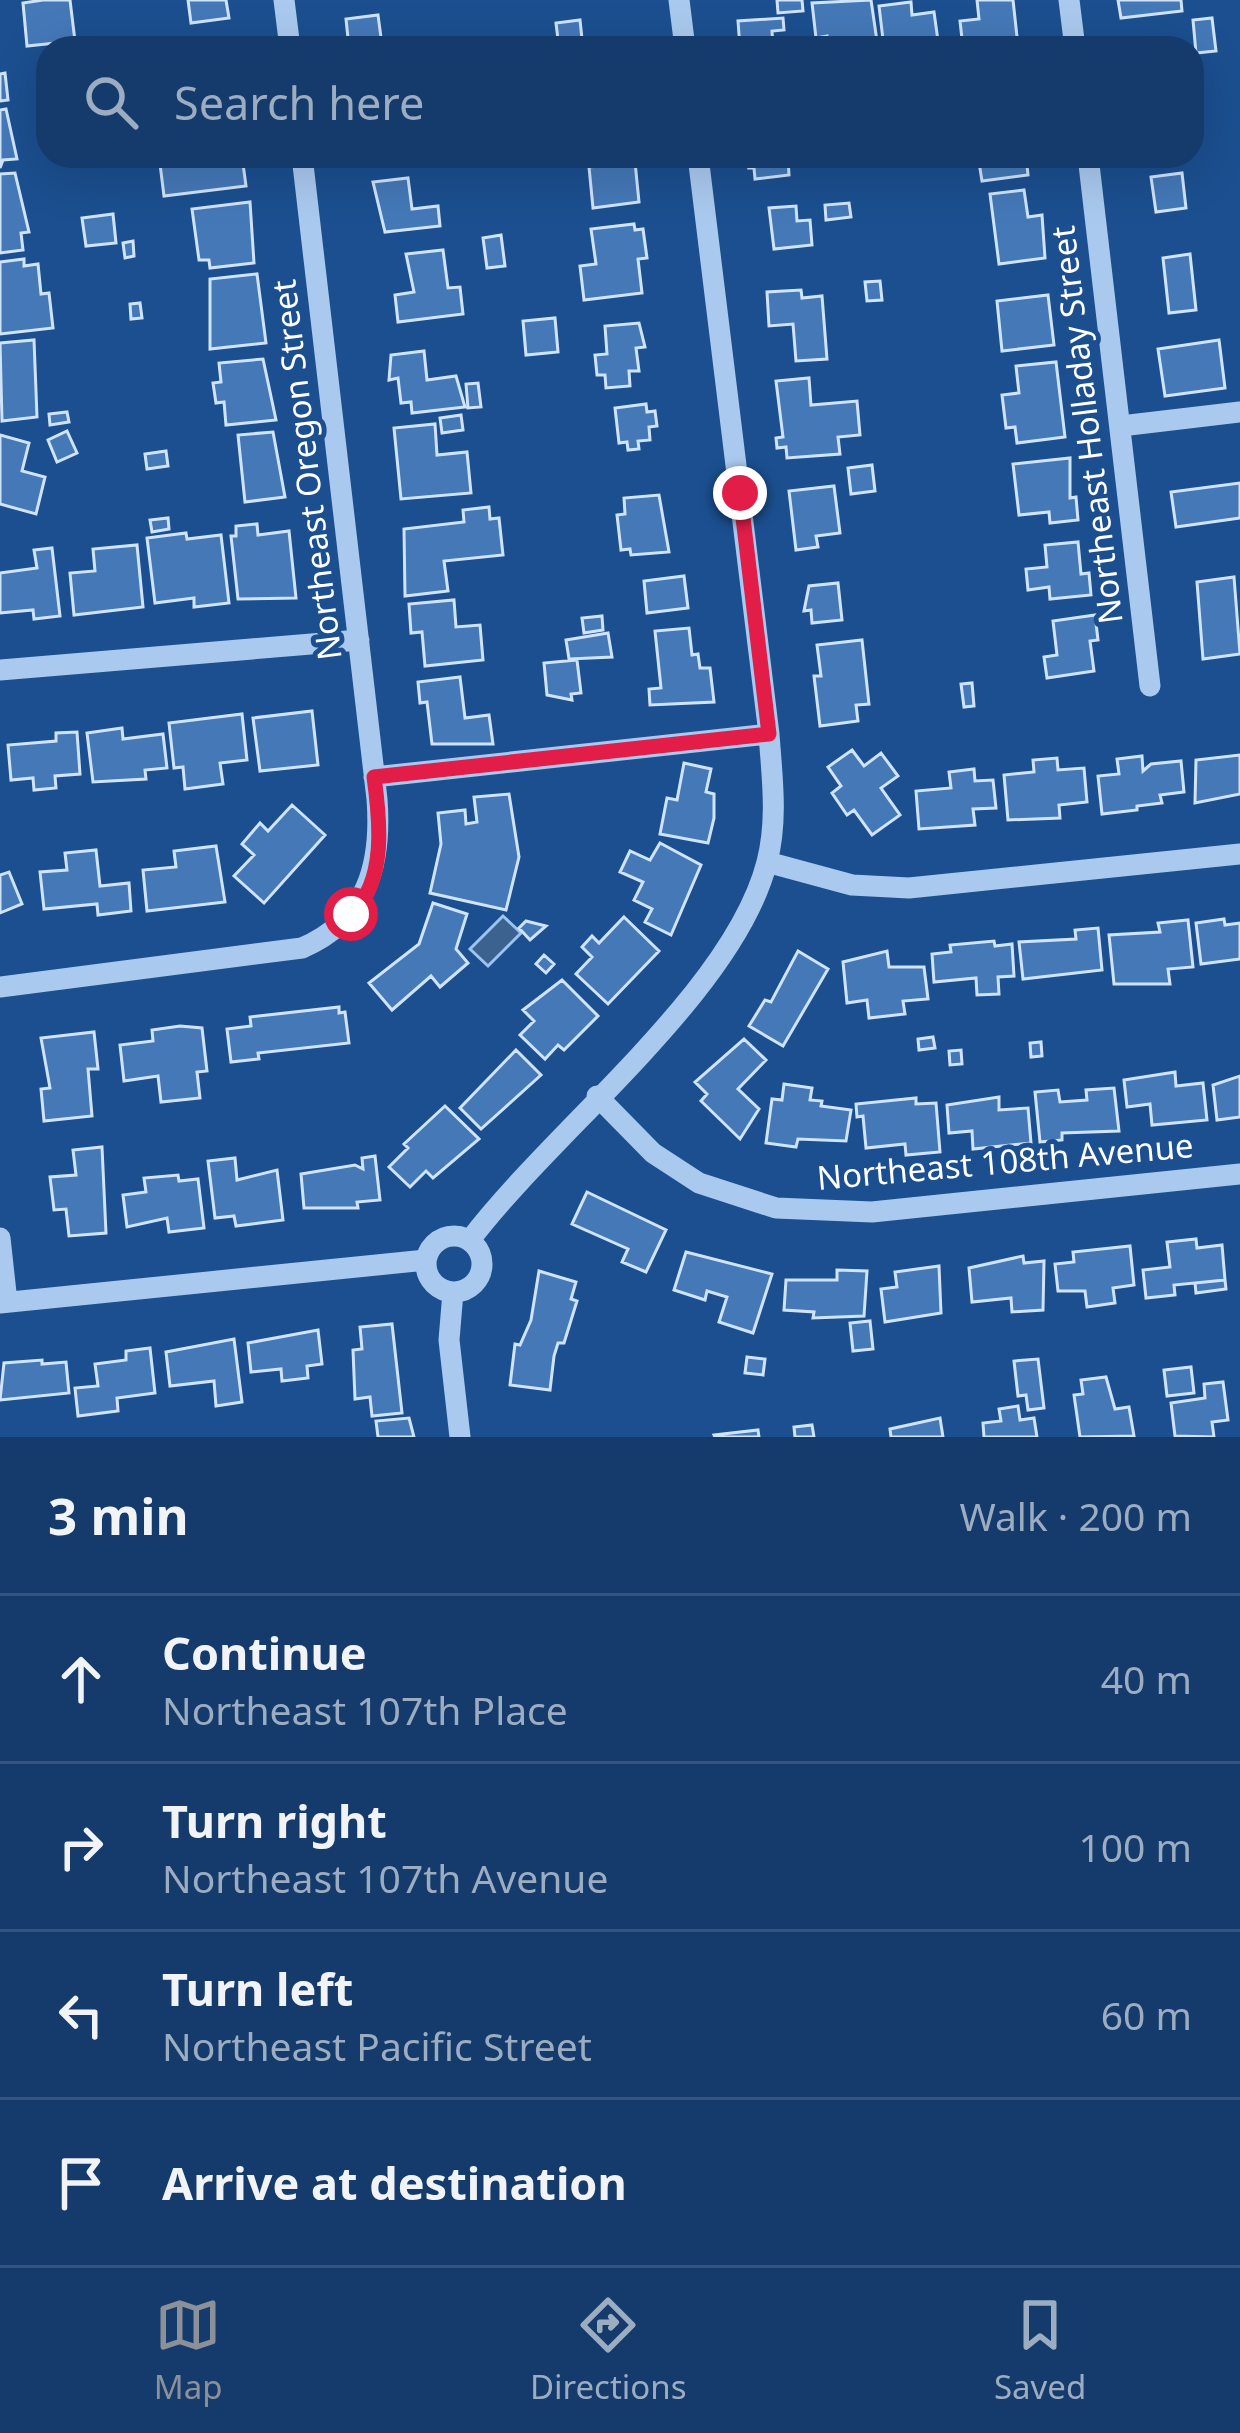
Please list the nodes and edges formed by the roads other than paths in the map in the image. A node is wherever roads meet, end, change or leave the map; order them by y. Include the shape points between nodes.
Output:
1 (284, 0) edge
2 (679, 0) edge
3 (1069, 0) edge
4 (288, 36) edge
5 (684, 36) edge
6 (1074, 36) edge
7 (303, 168) edge
8 (699, 168) edge
9 (1089, 168) edge
10 (1240, 412) edge
11 (1121, 426) junction
12 (359, 640) junction
13 (0, 670) edge
14 (1150, 686) dead end
15 (769, 734) junction
16 (374, 777) junction
17 (1240, 854) edge
18 (767, 862) junction
19 (0, 987) edge
20 (596, 1096) junction
21 (1240, 1174) edge
22 (0, 1238) edge
23 (470, 1240) junction
24 (426, 1260) junction
25 (454, 1292) junction
26 (3, 1302) edge
27 (460, 1437) edge

1 - 4 street
2 - 5 street
3 - 6 street
7 - 12 street, Northeast Oregon Street
8 - 15 street
9 - 11 street, Northeast Holladay Street
10 - 11 street
11 - 14 street, Northeast Holladay Street
12 - 13 street
12 - 16 street, Northeast Oregon Street
15 - 16 street
15 - 18 street via 774,803
16 - 19 street, Northeast Oregon Street via 380,838 372,877 359,907 324,939 274,953
17 - 18 street via 909,888 852,884
18 - 20 street via 717,964
20 - 21 street, Northeast 108th Avenue via 653,1153 699,1183 776,1208 872,1212
20 - 23 street
22 - 26 street
23 - 24 street via 440,1239
23 - 25 street via 480,1272
24 - 25 street via 434,1286
24 - 26 street
25 - 27 street via 449,1340

